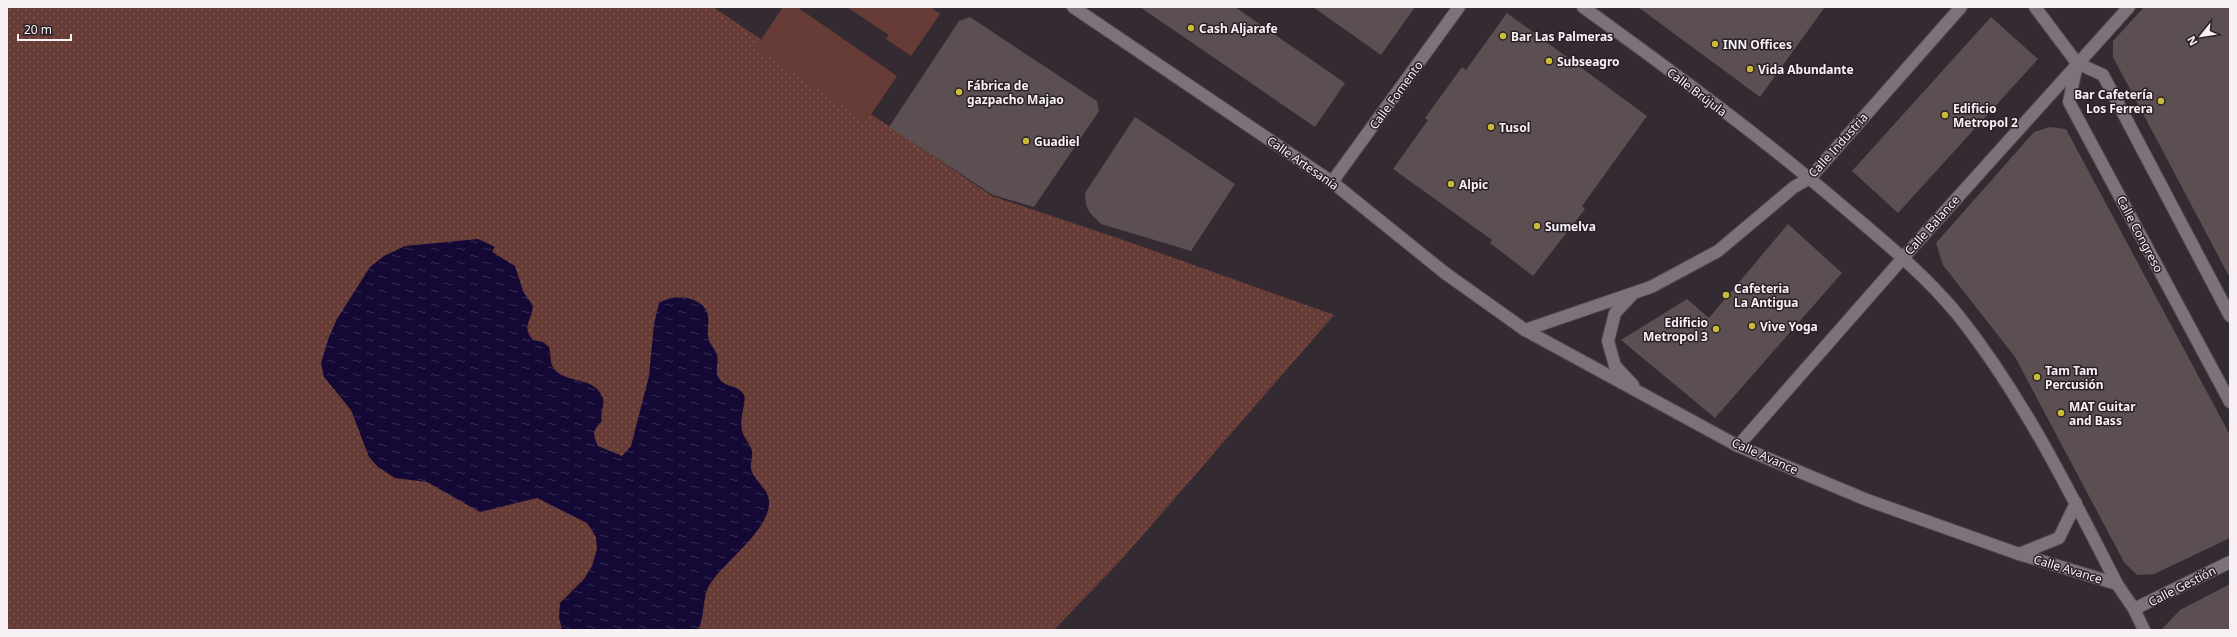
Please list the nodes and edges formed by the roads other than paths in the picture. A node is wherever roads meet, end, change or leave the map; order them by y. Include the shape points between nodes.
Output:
1 (1073, 7) edge
2 (1459, 7) edge
3 (1583, 7) edge
4 (1961, 7) edge
5 (2035, 7) edge
6 (2129, 7) edge
7 (2077, 63) junction
8 (1810, 178) junction
9 (1332, 182) junction
10 (1903, 258) junction
11 (1632, 294) junction
12 (2230, 316) edge
13 (1525, 330) junction
14 (1641, 393) junction
15 (2230, 402) edge
16 (1738, 446) junction
17 (2076, 503) junction
18 (2019, 554) junction
19 (2230, 562) edge
20 (2117, 584) junction
21 (2134, 609) junction
22 (2144, 630) edge

1 - 9 street, Calle Artesanía
2 - 9 street, Calle Fomento
3 - 8 street, Calle Brújula
4 - 8 street, Calle Industria
5 - 7 street
6 - 7 street, Calle Balance
7 - 10 street, Calle Balance
7 - 12 street via 2103,75
7 - 15 street, Calle Congreso via 2069,102
8 - 10 street, Calle Avance
8 - 11 street, Calle Industria via 1794,187 1718,251 1651,288
9 - 13 street, Calle Artesanía via 1445,273
10 - 16 street, Calle Balance
10 - 17 street, Calle Avance via 1966,327 2019,403
11 - 13 street, Calle Industria
11 - 14 street via 1615,313 1608,341 1615,366
13 - 14 street, Calle Avance
14 - 16 street, Calle Avance
16 - 18 street, Calle Avance via 1867,500
17 - 18 street, Calle Avance via 2060,538
17 - 20 street, Calle Avance
18 - 20 street, Calle Avance
19 - 21 street, Calle Gestión
20 - 21 street, Calle Avance
21 - 22 street, Calle Avance

